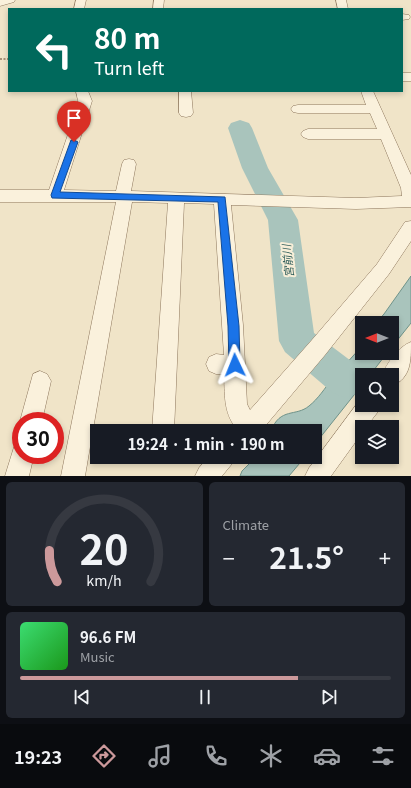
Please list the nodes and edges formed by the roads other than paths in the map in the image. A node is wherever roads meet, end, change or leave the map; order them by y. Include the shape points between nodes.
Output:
1 (10, 0) edge
2 (0, 3) edge
3 (82, 92) edge
4 (185, 92) edge
5 (367, 92) edge
6 (298, 109) dead end
7 (374, 109) junction
8 (186, 113) dead end
9 (308, 134) dead end
10 (385, 134) junction
11 (129, 164) dead end
12 (55, 195) junction
13 (0, 196) edge
14 (124, 197) junction
15 (176, 198) junction
16 (222, 199) junction
17 (411, 201) edge
18 (411, 227) edge
19 (411, 351) edge
20 (398, 368) edge
21 (40, 381) dead end
22 (33, 412) edge
23 (364, 412) edge
24 (163, 424) edge
25 (245, 424) edge
26 (252, 424) edge
27 (20, 464) edge
28 (217, 464) edge
29 (17, 476) edge
30 (74, 476) edge
31 (207, 476) edge
32 (317, 476) edge

1 - 2 street
3 - 12 street via 85,101 82,119
4 - 8 street
5 - 7 street
6 - 7 street
7 - 10 street
9 - 10 street
10 - 17 street via 409,188
11 - 14 street
12 - 13 street
12 - 14 street
14 - 15 street
14 - 30 street
15 - 16 street
15 - 24 street
16 - 17 street via 350,203
16 - 25 street via 233,326 225,365 236,404
18 - 26 street via 383,269
19 - 20 street
21 - 22 street
23 - 32 street
27 - 29 street
28 - 31 street

